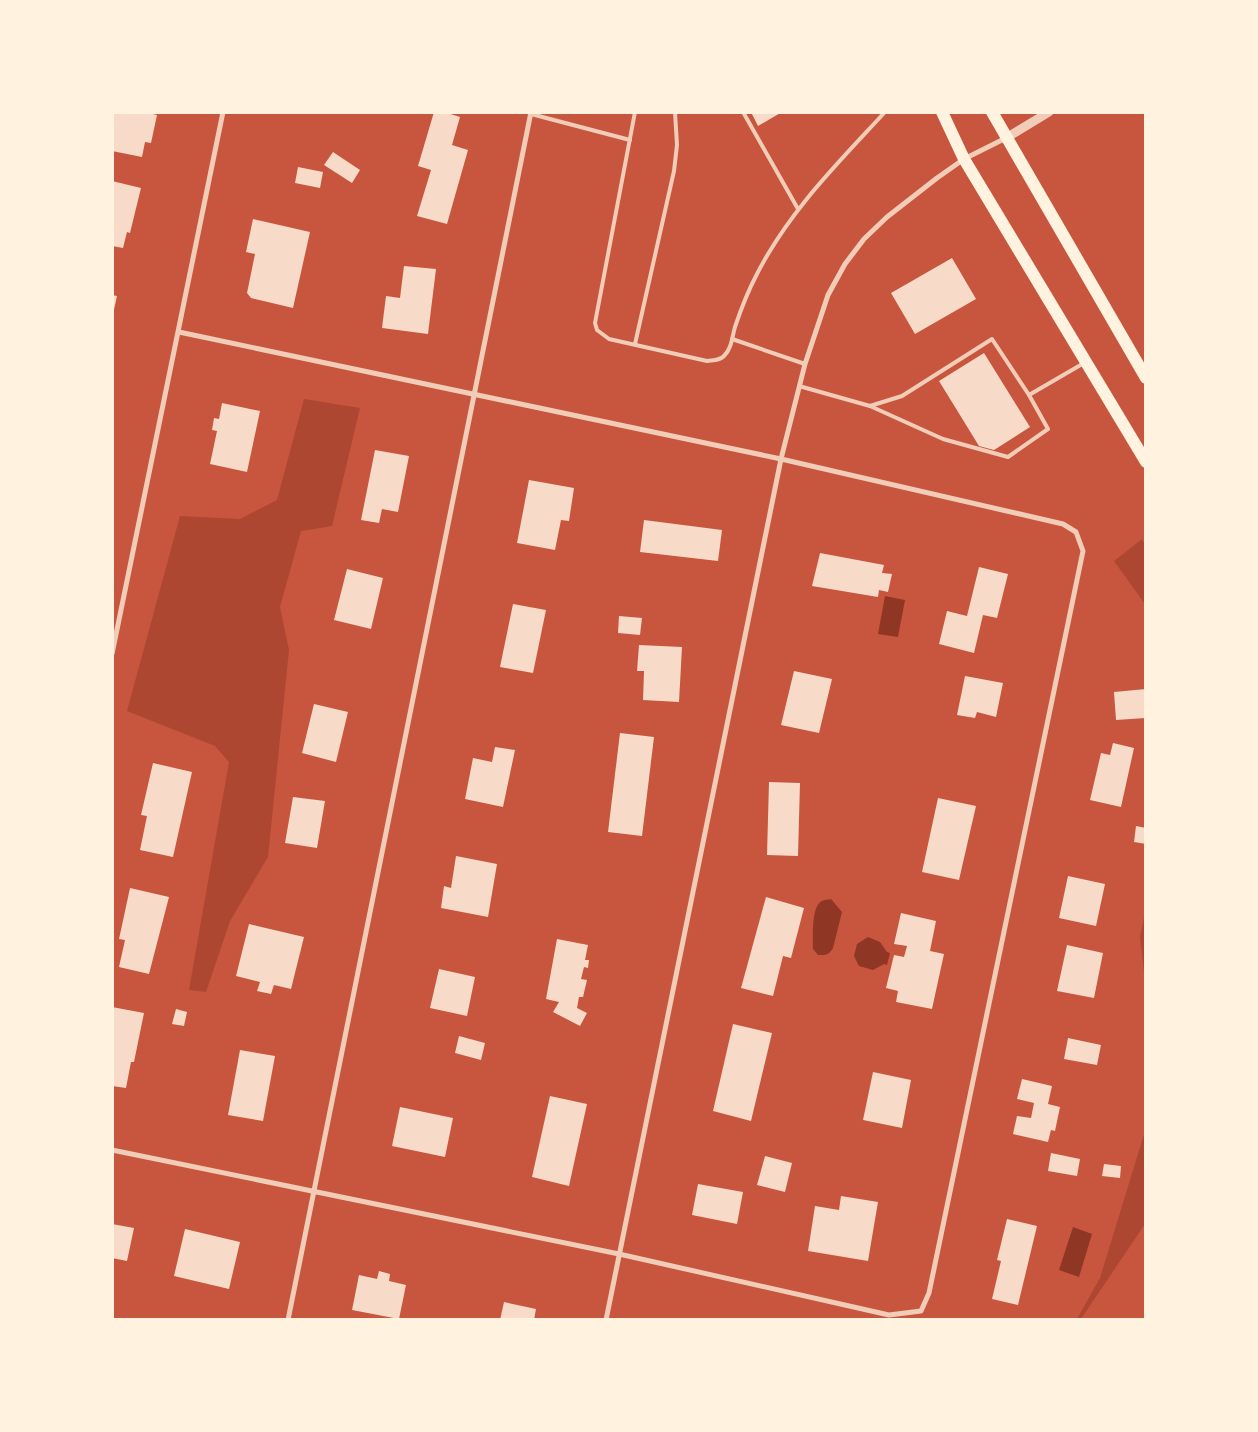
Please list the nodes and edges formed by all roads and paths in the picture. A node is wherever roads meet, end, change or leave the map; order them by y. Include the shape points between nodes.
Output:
1 (223, 112) edge
2 (635, 112) edge
3 (675, 112) edge
4 (742, 112) edge
5 (886, 112) edge
6 (942, 112) edge
7 (992, 112) edge
8 (1049, 112) edge
9 (531, 113) edge
10 (1006, 138) junction
11 (630, 140) junction
12 (964, 159) junction
13 (798, 209) junction
14 (178, 332) junction
15 (732, 339) junction
16 (635, 344) junction
17 (1086, 362) junction
18 (805, 364) junction
19 (1146, 378) edge
20 (799, 386) junction
21 (474, 395) junction
22 (1029, 395) junction
23 (870, 406) junction
24 (781, 458) junction
25 (1146, 462) edge
26 (112, 654) edge
27 (112, 1150) edge
28 (315, 1192) junction
29 (619, 1254) junction
30 (288, 1320) edge
31 (606, 1320) edge

1 - 14 street
2 - 11 lane
3 - 16 lane via 677,145 674,171
4 - 13 lane
5 - 13 lane
6 - 12 main road
7 - 10 main road
8 - 10 street
9 - 11 lane
9 - 21 street
10 - 12 street
10 - 19 main road
11 - 16 lane via 595,324 597,330 609,339
12 - 17 main road
12 - 18 street via 887,217 864,239 828,295
13 - 15 lane via 757,274
14 - 21 street
14 - 26 street
15 - 16 lane via 724,356 706,361
15 - 18 lane
17 - 22 lane
17 - 25 main road
18 - 20 street
20 - 23 lane
20 - 24 street
21 - 24 street
21 - 28 street
22 - 23 lane via 992,338 902,396
22 - 23 lane via 1048,429 1008,457 943,439
24 - 29 street
24 - 29 street via 1063,524 1076,532 1083,551 929,1293 921,1311 889,1315
27 - 28 street
28 - 29 street
28 - 30 street
29 - 31 street

